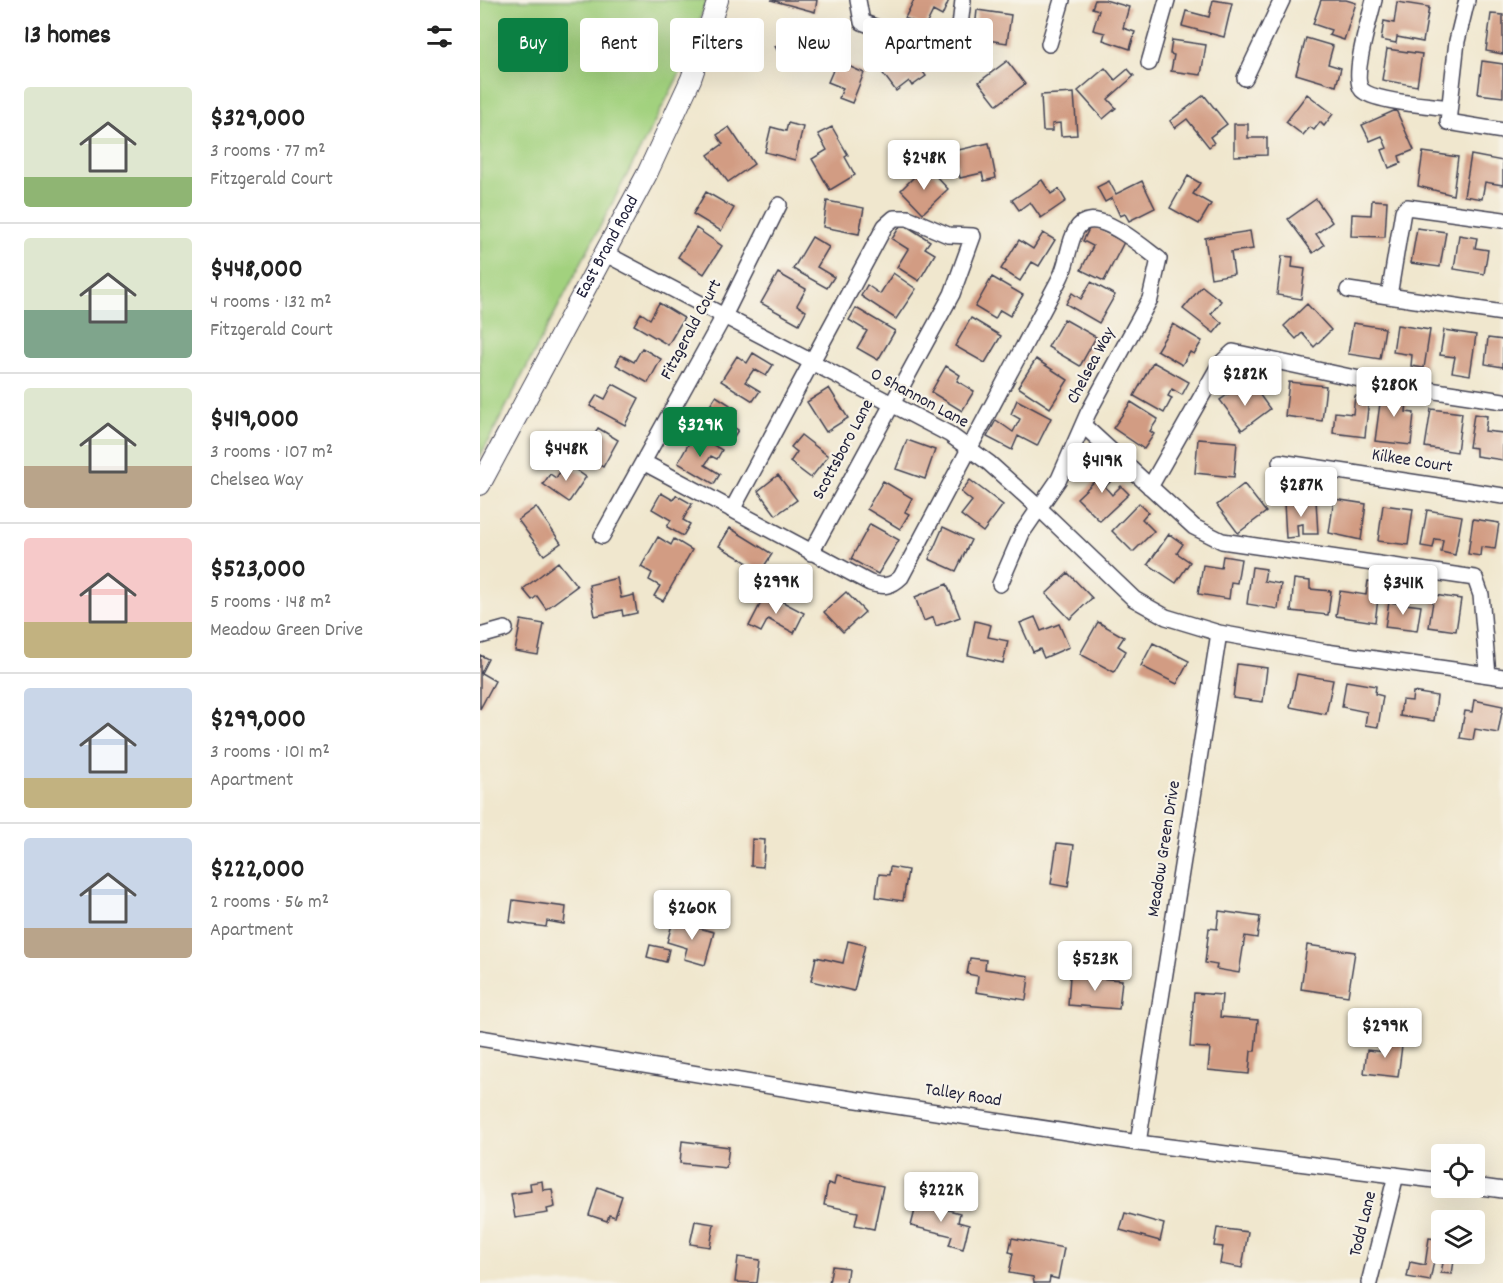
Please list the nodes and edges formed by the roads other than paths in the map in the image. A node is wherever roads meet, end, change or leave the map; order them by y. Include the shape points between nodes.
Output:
1 (718, 0) edge
2 (858, 0) edge
3 (963, 0) edge
4 (1062, 0) edge
5 (1167, 0) edge
6 (1282, 0) edge
7 (1374, 0) edge
8 (1467, 0) edge
9 (1049, 44) dead end
10 (1149, 63) dead end
11 (1245, 78) dead end
12 (1448, 108) junction
13 (1503, 131) edge
14 (779, 205) dead end
15 (1503, 220) edge
16 (604, 253) junction
17 (1348, 291) dead end
18 (1389, 296) junction
19 (1503, 313) edge
20 (724, 316) junction
21 (812, 363) junction
22 (1503, 401) edge
23 (891, 405) junction
24 (1083, 426) junction
25 (968, 448) junction
26 (643, 462) junction
27 (1280, 462) dead end
28 (480, 485) edge
29 (1150, 487) junction
30 (1503, 496) edge
31 (1039, 508) junction
32 (732, 510) junction
33 (602, 536) dead end
34 (811, 554) junction
35 (1000, 584) dead end
36 (505, 629) dead end
37 (1219, 633) junction
38 (480, 636) edge
39 (1495, 676) edge
40 (480, 1038) edge
41 (1138, 1143) junction
42 (1396, 1175) junction
43 (1431, 1180) edge
44 (1485, 1188) edge
45 (1503, 1190) edge
46 (1369, 1283) edge

1 - 16 main road, East Brand Road via 691,79 647,174
2 - 3 street via 862,22 935,50 953,45
4 - 9 street
5 - 10 street
6 - 11 street
7 - 12 street via 1358,71 1363,91 1376,97
8 - 12 street
12 - 13 street via 1448,122
14 - 20 street, Fitzgerald Court
15 - 18 street via 1407,207 1403,211
16 - 20 street, O Shannon Lane
16 - 28 main road, East Brand Road
17 - 18 street
18 - 19 street
20 - 21 street, O Shannon Lane
20 - 26 street, Fitzgerald Court
21 - 23 street, O Shannon Lane
21 - 23 street, Scottsboro Lane via 875,242 894,218 908,218 948,235 973,236 952,294
21 - 32 street
22 - 29 street via 1369,381 1233,352 1220,363
23 - 25 street, O Shannon Lane
23 - 34 street, Scottsboro Lane
24 - 25 street, Chelsea Way via 1150,299 1159,259 1103,221 1089,219 1079,226 1068,262
24 - 29 street
24 - 31 street, Chelsea Way via 1059,479
25 - 31 street, O Shannon Lane
25 - 34 street via 896,582 881,587
26 - 32 street
26 - 33 street, Fitzgerald Court
27 - 30 street, Kilkee Court
29 - 39 street via 1194,527 1222,541 1475,578
31 - 35 street, Chelsea Way via 1022,533
31 - 37 street, O Shannon Lane via 1134,599 1166,617
32 - 34 street
36 - 38 street
37 - 39 street, O Shannon Lane
37 - 41 street, Meadow Green Drive
40 - 41 street, Talley Road
41 - 42 street, Talley Road
42 - 43 street, Talley Road
42 - 46 street, Todd Lane
44 - 45 street

